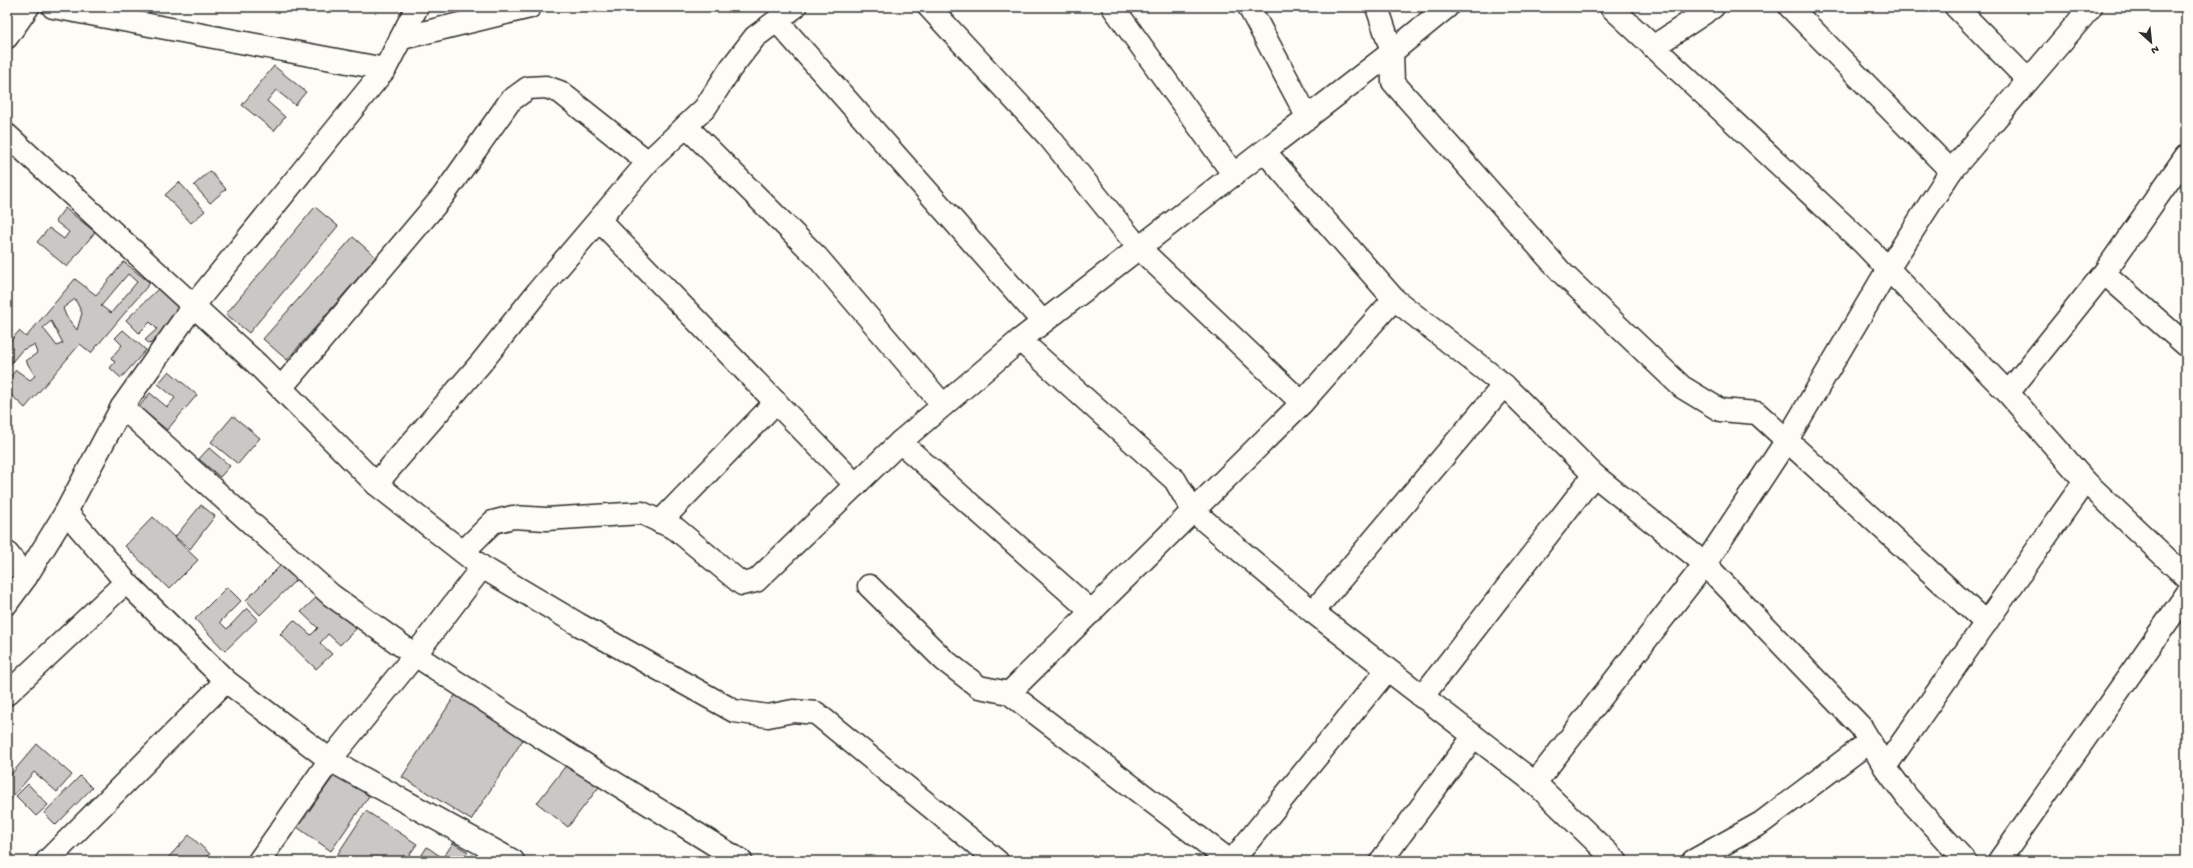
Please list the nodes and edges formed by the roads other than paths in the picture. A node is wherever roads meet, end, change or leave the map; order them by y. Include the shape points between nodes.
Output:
1 (28, 7) edge
2 (53, 7) edge
3 (417, 7) edge
4 (530, 7) edge
5 (794, 7) edge
6 (929, 7) edge
7 (1113, 7) edge
8 (1249, 7) edge
9 (1377, 7) edge
10 (1447, 7) edge
11 (1611, 7) edge
12 (1713, 7) edge
13 (1790, 7) edge
14 (1956, 7) edge
15 (2092, 7) edge
16 (777, 21) junction
17 (7, 37) edge
18 (402, 38) junction
19 (1653, 47) junction
20 (1392, 52) junction
21 (385, 69) junction
22 (2028, 80) junction
23 (1308, 118) junction
24 (686, 126) junction
25 (7, 135) edge
26 (1265, 152) junction
27 (2186, 156) edge
28 (648, 162) junction
29 (1951, 171) junction
30 (1234, 175) junction
31 (599, 220) junction
32 (1139, 248) junction
33 (1888, 269) junction
34 (2104, 273) junction
35 (1394, 299) junction
36 (194, 305) junction
37 (1043, 322) junction
38 (1020, 340) junction
39 (2186, 345) edge
40 (1504, 385) junction
41 (281, 388) junction
42 (2008, 393) junction
43 (776, 402) junction
44 (1302, 403) junction
45 (943, 406) junction
46 (122, 407) junction
47 (1787, 440) junction
48 (900, 442) junction
49 (1594, 475) junction
50 (2085, 481) junction
51 (376, 484) junction
52 (856, 485) junction
53 (1193, 511) junction
54 (66, 512) junction
55 (660, 522) junction
56 (463, 552) junction
57 (7, 553) edge
58 (1705, 564) junction
59 (482, 567) junction
60 (26, 577) junction
61 (2186, 577) edge
62 (126, 582) junction
63 (869, 586) dead end
64 (2186, 595) edge
65 (7, 603) edge
66 (1092, 612) junction
67 (1313, 612) junction
68 (1986, 623) junction
69 (415, 655) junction
70 (1387, 670) junction
71 (226, 681) junction
72 (7, 694) edge
73 (1009, 694) junction
74 (1422, 697) junction
75 (1474, 736) junction
76 (1870, 742) junction
77 (330, 760) junction
78 (1884, 767) junction
79 (1535, 784) junction
80 (261, 860) edge
81 (47, 861) edge
82 (514, 861) edge
83 (742, 861) edge
84 (997, 861) edge
85 (1231, 861) edge
86 (1381, 861) edge
87 (1616, 861) edge
88 (1694, 861) edge
89 (1965, 861) edge
90 (1999, 861) edge

1 - 17 street
2 - 21 street
3 - 18 street
4 - 18 street
5 - 16 street
6 - 32 street via 1049,137
7 - 30 street
8 - 23 street
9 - 20 street
10 - 20 street
11 - 19 street
12 - 19 street
13 - 29 street
14 - 22 street
15 - 22 street
16 - 24 street via 755,36 705,108
16 - 37 street
18 - 21 street
19 - 33 street via 1853,233
20 - 23 street
20 - 47 street via 1393,82 1561,272 1682,387 1720,410 1757,413
21 - 36 street
22 - 29 street
23 - 26 street
24 - 28 street
24 - 45 street via 817,257
25 - 36 street
26 - 30 street
26 - 35 street
27 - 34 street
28 - 31 street
28 - 41 street via 560,92 546,87 528,88 510,101 443,196
29 - 33 street
30 - 32 street
31 - 43 street
31 - 51 street via 481,363
32 - 37 street
32 - 44 street
33 - 42 street
33 - 47 street
34 - 39 street
34 - 42 street
35 - 40 street
35 - 44 street
36 - 41 street
36 - 46 street
37 - 38 street
38 - 45 street
38 - 53 street via 1175,480
40 - 49 street
40 - 67 street
41 - 51 street
42 - 50 street
43 - 52 street
43 - 55 street
44 - 53 street
45 - 48 street
46 - 54 street
46 - 69 street via 331,595
47 - 58 street
47 - 68 street
48 - 52 street
48 - 66 street
49 - 58 street
49 - 74 street
50 - 61 street
50 - 68 street
51 - 56 street
52 - 55 street via 756,581 742,584 676,529
53 - 66 street
53 - 67 street
54 - 60 street
54 - 62 street
55 - 56 street via 642,513 546,519 513,517 493,522
56 - 59 street
57 - 60 street
58 - 76 street via 1861,727
58 - 79 street
59 - 69 street
59 - 84 street via 734,711 768,716 793,711 816,712
60 - 65 street
62 - 71 street
62 - 72 street
63 - 73 street via 944,660 979,687
64 - 90 street
66 - 73 street
67 - 70 street
68 - 78 street
69 - 77 street
69 - 83 street via 544,739
70 - 74 street
70 - 85 street
71 - 77 street
71 - 81 street
73 - 85 street
74 - 75 street
75 - 79 street
75 - 86 street
76 - 78 street
76 - 88 street via 1761,823
77 - 80 street
77 - 82 street
78 - 89 street via 1907,797
79 - 87 street

